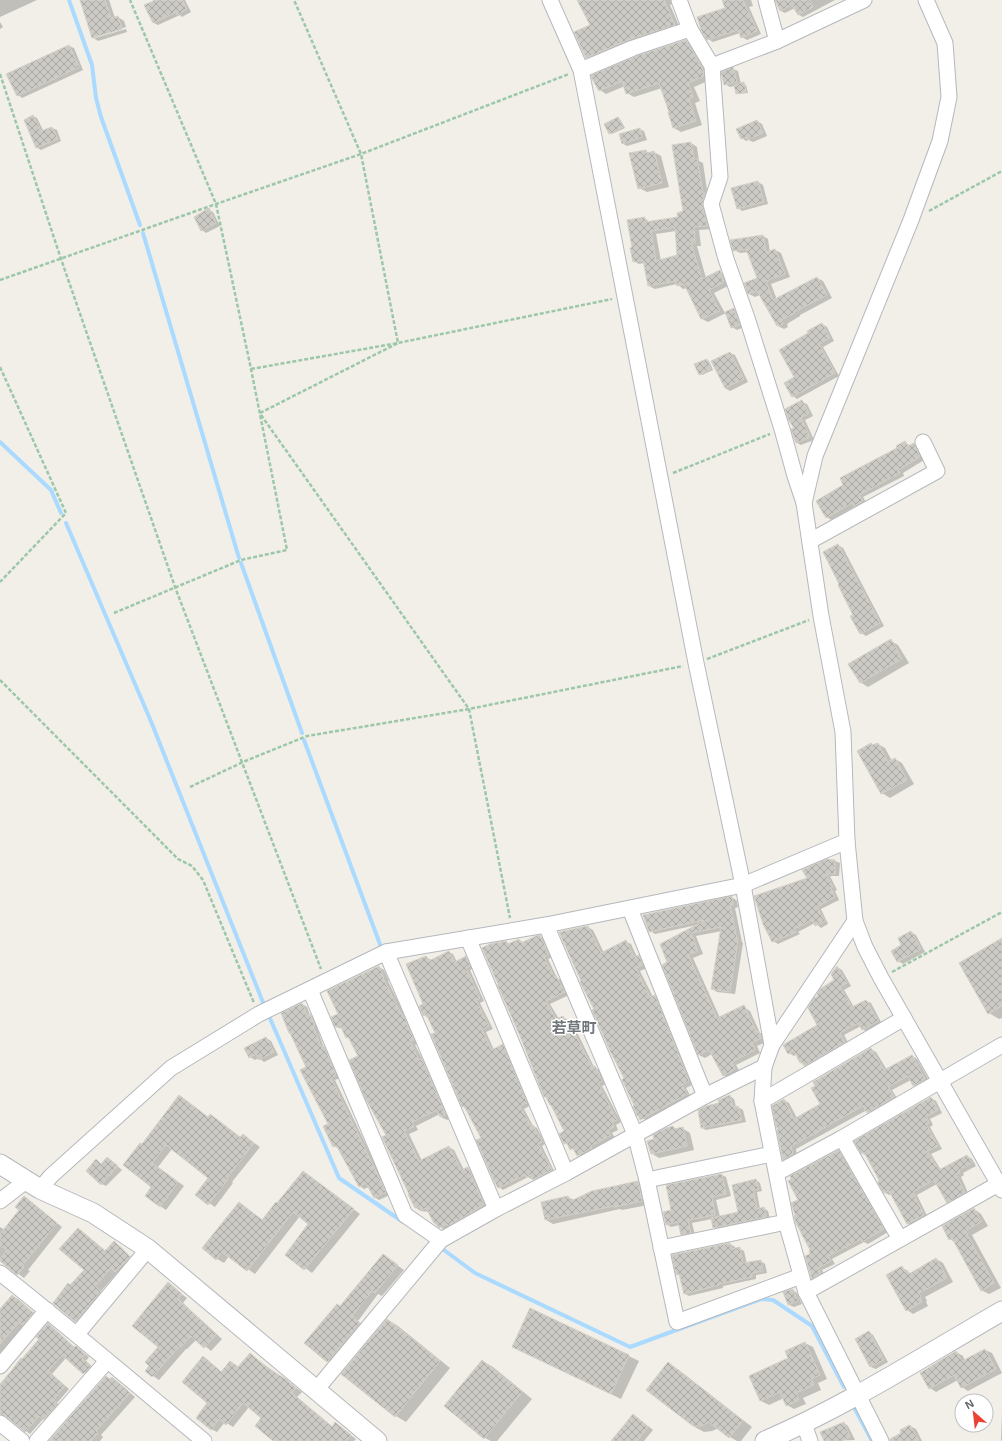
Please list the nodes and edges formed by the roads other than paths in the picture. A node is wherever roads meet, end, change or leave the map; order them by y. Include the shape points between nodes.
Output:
1 (550, 0) edge
2 (680, 0) edge
3 (766, 0) edge
4 (864, 0) edge
5 (926, 0) edge
6 (690, 29) junction
7 (777, 41) junction
8 (712, 66) junction
9 (581, 70) junction
10 (923, 442) dead end
11 (804, 503) junction
12 (810, 541) junction
13 (847, 841) junction
14 (743, 885) junction
15 (630, 909) junction
16 (855, 921) junction
17 (546, 925) junction
18 (468, 938) junction
19 (386, 952) junction
20 (310, 990) junction
21 (904, 1018) junction
22 (1002, 1044) edge
23 (772, 1045) junction
24 (764, 1067) junction
25 (940, 1081) junction
26 (706, 1096) junction
27 (762, 1101) junction
28 (635, 1134) junction
29 (842, 1138) junction
30 (772, 1154) junction
31 (0, 1164) edge
32 (566, 1173) junction
33 (777, 1173) junction
34 (647, 1180) junction
35 (33, 1185) junction
36 (1001, 1185) edge
37 (0, 1201) edge
38 (496, 1209) junction
39 (786, 1222) junction
40 (900, 1239) junction
41 (441, 1240) junction
42 (661, 1248) junction
43 (148, 1249) junction
44 (0, 1273) edge
45 (801, 1276) junction
46 (806, 1292) junction
47 (47, 1310) junction
48 (1002, 1311) edge
49 (77, 1334) junction
50 (107, 1361) junction
51 (0, 1366) edge
52 (316, 1390) junction
53 (858, 1395) junction
54 (0, 1423) edge
55 (807, 1433) edge
56 (22, 1441) edge
57 (37, 1441) edge
58 (204, 1441) edge
59 (377, 1441) edge
60 (765, 1441) edge
61 (881, 1441) edge

1 - 9 street
2 - 6 street
3 - 7 street
4 - 7 street
5 - 11 street via 945,43 949,97 940,141 911,220 815,456
6 - 8 street
6 - 9 street
7 - 8 street
8 - 11 street via 720,177 711,204 726,259
9 - 14 street via 659,478
10 - 12 street via 938,471
11 - 12 street
12 - 13 street via 821,616 844,732
13 - 14 street
13 - 16 street
14 - 15 street
14 - 23 street
15 - 17 street
15 - 26 street
16 - 21 street via 865,947
16 - 23 street
17 - 18 street
17 - 28 street
18 - 19 street
18 - 32 street
19 - 20 street
19 - 38 street
20 - 35 street via 259,1014 171,1068 51,1176
20 - 41 street via 405,1215
21 - 25 street
21 - 27 street
22 - 25 street
23 - 24 street
24 - 26 street
24 - 27 street
25 - 29 street
25 - 36 street
26 - 28 street
27 - 30 street
28 - 32 street
28 - 34 street
29 - 33 street
29 - 40 street
30 - 33 street
30 - 34 street
31 - 35 street
32 - 38 street
33 - 39 street
34 - 42 street
35 - 37 street
35 - 43 street via 93,1213
36 - 40 street
38 - 41 street
39 - 42 street
39 - 45 street
40 - 46 street
41 - 52 street
42 - 45 street via 677,1322
43 - 49 street
43 - 52 street
44 - 47 street
45 - 46 street
46 - 53 street
47 - 49 street
47 - 51 street
48 - 53 street
49 - 50 street
50 - 57 street
50 - 58 street
52 - 59 street
53 - 55 street
53 - 61 street
54 - 56 street
55 - 60 street

